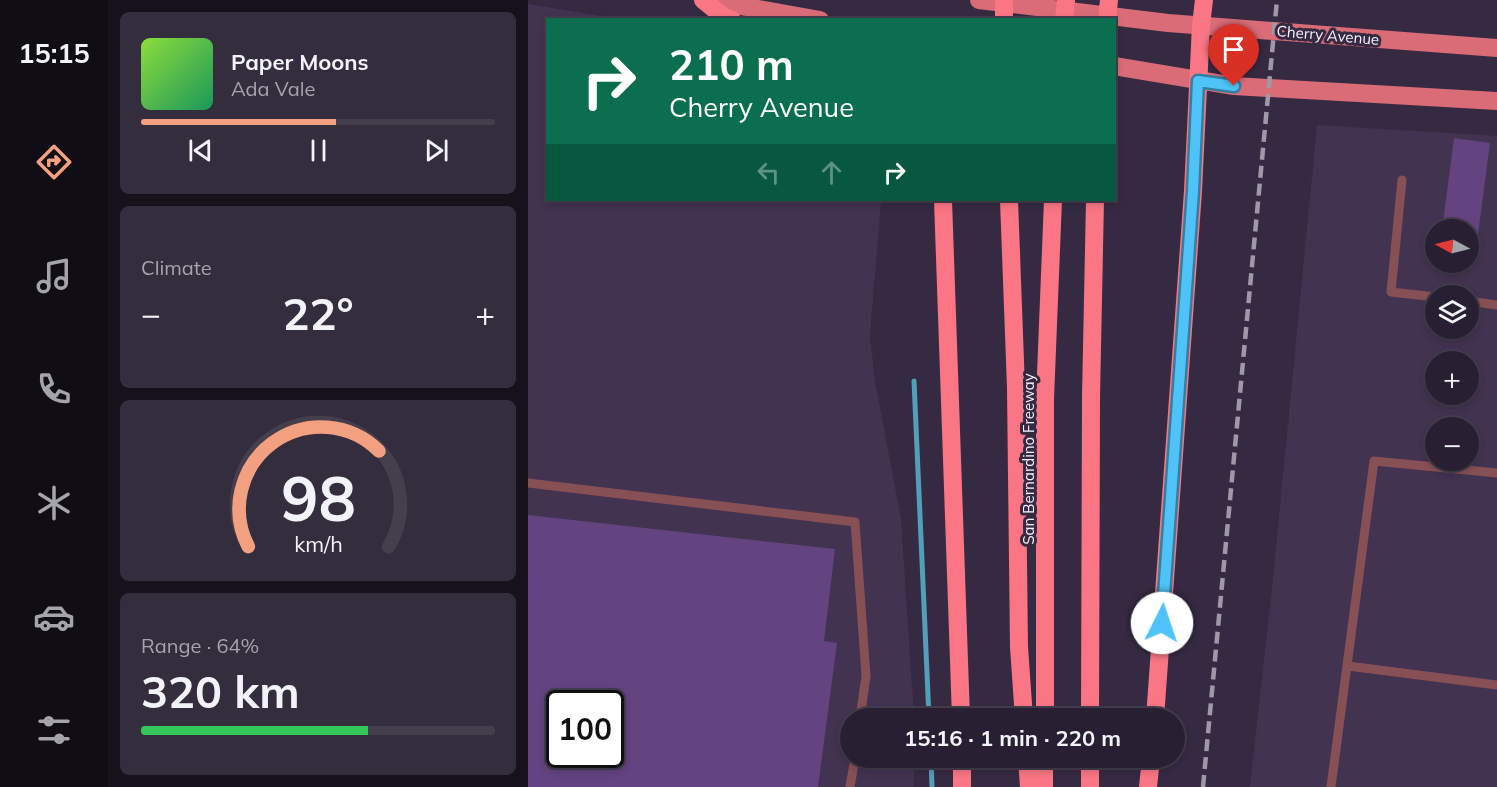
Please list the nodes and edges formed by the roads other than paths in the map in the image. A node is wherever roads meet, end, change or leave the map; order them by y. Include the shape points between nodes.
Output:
1 (705, 0) edge
2 (980, 0) edge
3 (1004, 0) edge
4 (1066, 0) edge
5 (1109, 0) edge
6 (1204, 0) edge
7 (727, 18) edge
8 (808, 18) edge
9 (1004, 18) edge
10 (1064, 18) edge
11 (1107, 18) edge
12 (1201, 25) junction
13 (1497, 48) edge
14 (1116, 66) edge
15 (1198, 81) junction
16 (1497, 101) edge
17 (1402, 180) dead end
18 (943, 201) edge
19 (1009, 201) edge
20 (1053, 201) edge
21 (1095, 201) edge
22 (1425, 296) edge
23 (1479, 302) edge
24 (1497, 304) edge
25 (1497, 473) edge
26 (528, 483) edge
27 (1348, 666) junction
28 (1497, 685) edge
29 (861, 708) edge
30 (961, 708) edge
31 (1023, 708) edge
32 (1045, 708) edge
33 (1090, 708) edge
34 (1156, 708) edge
35 (853, 768) edge
36 (962, 768) edge
37 (1028, 768) edge
38 (1044, 768) edge
39 (1090, 768) edge
40 (1150, 768) edge
41 (850, 787) edge
42 (962, 787) edge
43 (1029, 787) edge
44 (1044, 787) edge
45 (1090, 787) edge
46 (1148, 787) edge
47 (1331, 787) edge

1 - 7 highway
1 - 8 main road
2 - 12 main road, Cherry Avenue
3 - 9 highway
4 - 10 highway
5 - 11 highway
6 - 12 highway
12 - 13 main road, Cherry Avenue
12 - 15 highway
14 - 15 main road
15 - 16 main road via 1347,94
15 - 34 highway
17 - 22 lane via 1391,292
18 - 30 highway
19 - 31 highway
20 - 32 highway, San Bernardino Freeway via 1045,399
21 - 33 highway via 1090,397
23 - 24 lane
25 - 27 lane via 1374,460
26 - 29 lane via 855,522 866,676
27 - 28 lane
27 - 47 lane
35 - 41 lane
36 - 42 highway
37 - 43 highway
38 - 44 highway
39 - 45 highway
40 - 46 highway

